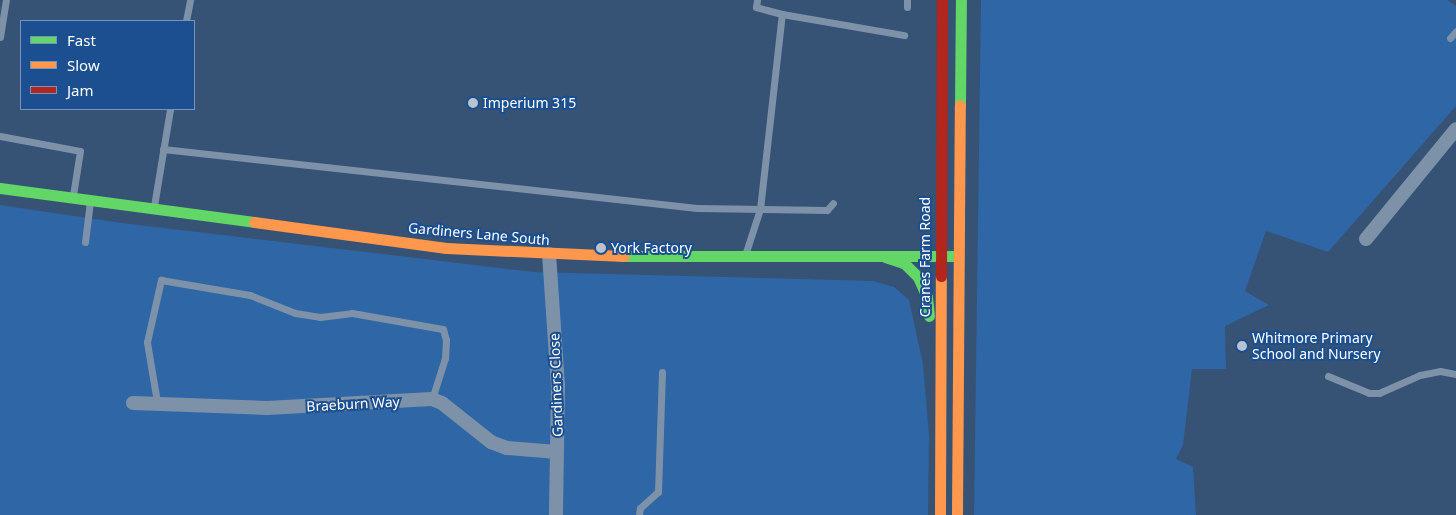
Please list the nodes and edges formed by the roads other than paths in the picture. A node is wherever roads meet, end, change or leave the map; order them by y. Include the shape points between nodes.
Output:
1 (6, 0) edge
2 (190, 0) edge
3 (757, 0) edge
4 (942, 0) edge
5 (961, 0) edge
6 (782, 14) junction
7 (186, 20) edge
8 (1456, 31) edge
9 (904, 35) dead end
10 (0, 37) edge
11 (1450, 38) dead end
12 (170, 110) edge
13 (1456, 129) edge
14 (0, 136) edge
15 (163, 148) junction
16 (0, 188) edge
17 (73, 198) junction
18 (90, 200) junction
19 (833, 203) dead end
20 (154, 209) junction
21 (760, 209) junction
22 (1366, 239) dead end
23 (85, 242) dead end
24 (549, 254) junction
25 (939, 256) junction
26 (958, 256) junction
27 (884, 257) junction
28 (744, 258) junction
29 (662, 372) dead end
30 (1456, 374) edge
31 (1328, 376) dead end
32 (432, 399) junction
33 (133, 402) dead end
34 (157, 402) junction
35 (941, 412) junction
36 (557, 452) junction
37 (556, 515) edge
38 (639, 515) edge
39 (940, 515) edge
40 (957, 515) edge

1 - 10 lane
2 - 7 lane
3 - 6 lane via 756,8
4 - 25 main road, Cranes Farm Road
5 - 26 main road
6 - 9 lane
6 - 21 lane
8 - 11 lane
12 - 15 lane
13 - 22 street
14 - 17 lane via 80,151
15 - 20 lane
15 - 21 lane via 696,208
16 - 17 main road, Gardiners Lane South
17 - 18 main road, Gardiners Lane South
18 - 20 main road, Gardiners Lane South
18 - 23 lane
19 - 21 lane via 827,210
20 - 24 main road, Gardiners Lane South via 446,248
21 - 28 lane
24 - 28 main road, Gardiners Lane South
24 - 36 street, Gardiners Close via 558,385
25 - 26 main road, Gardiners Lane South
25 - 27 main road, Gardiners Lane South
25 - 35 main road, Cranes Farm Road
26 - 40 main road
27 - 28 main road, Gardiners Lane South
27 - 35 main road via 912,269 926,291
29 - 38 lane via 658,492 640,508
30 - 31 lane via 1440,371 1420,375 1379,393 1369,393
32 - 34 street, Braeburn Way via 267,408
32 - 34 lane via 445,358 446,340 442,329 352,313 320,317 296,313 250,295 162,280 147,342
32 - 36 street via 442,403 491,442 506,448
33 - 34 street, Braeburn Way
35 - 39 main road, Cranes Farm Road
36 - 37 street, Gardiners Close

